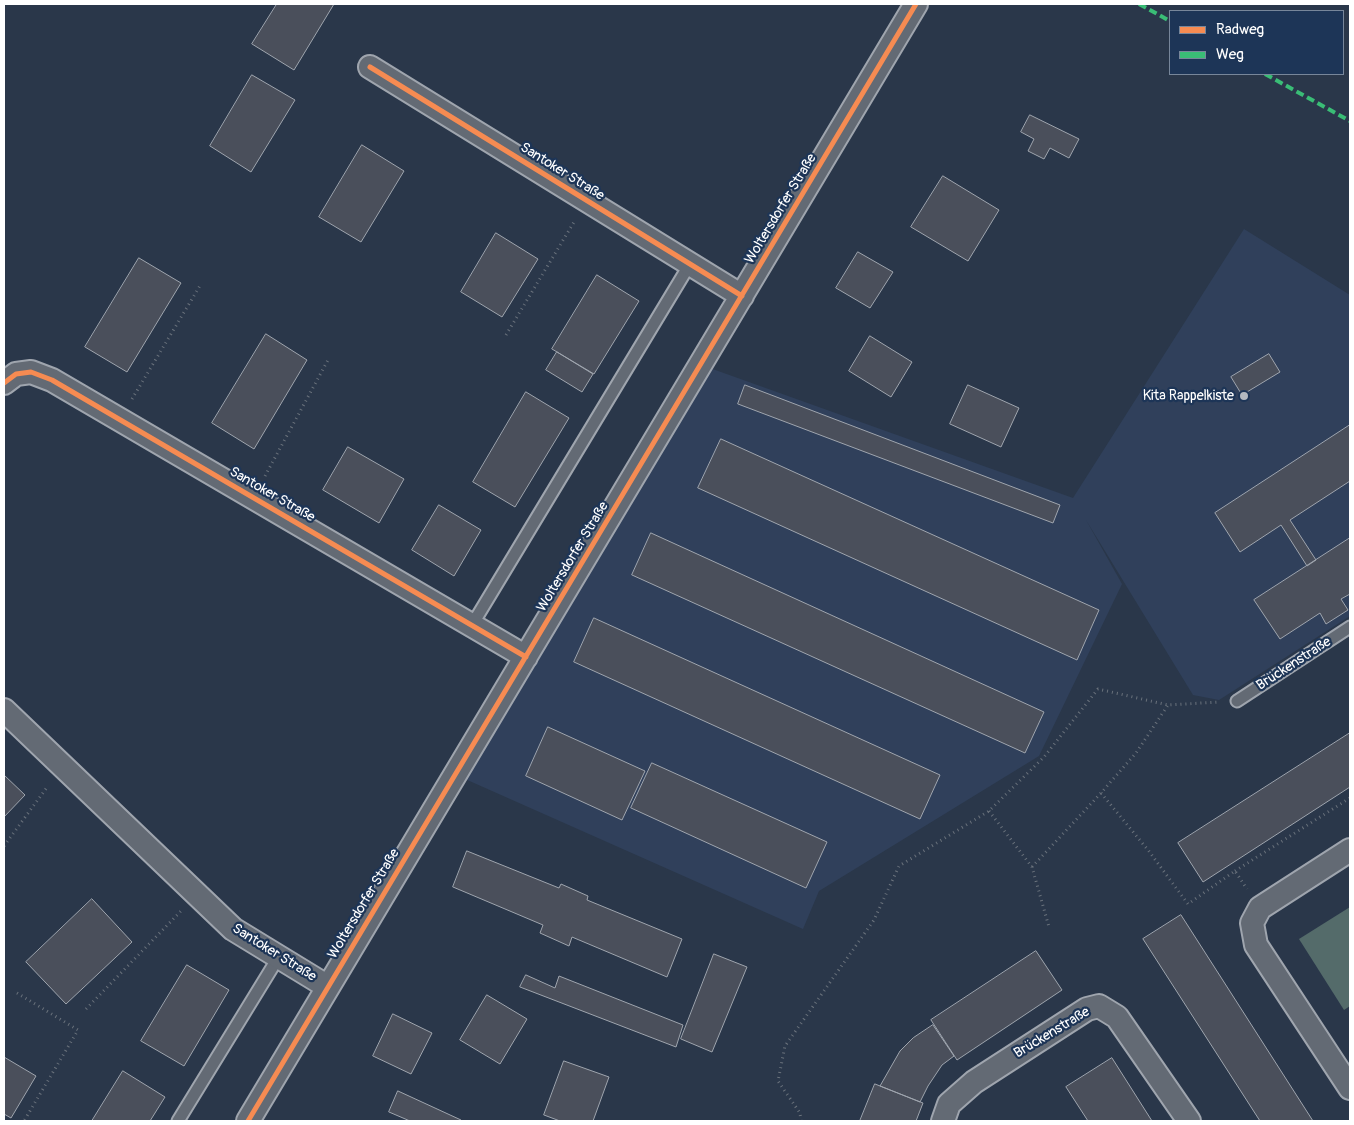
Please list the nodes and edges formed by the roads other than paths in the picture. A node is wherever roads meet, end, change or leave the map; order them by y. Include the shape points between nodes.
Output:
1 (916, 4) edge
2 (370, 67) dead end
3 (690, 264) junction
4 (742, 296) junction
5 (4, 384) edge
6 (472, 625) junction
7 (1350, 627) edge
8 (526, 657) junction
9 (1237, 701) road end
10 (4, 710) edge
11 (1350, 850) edge
12 (278, 958) junction
13 (328, 987) junction
14 (1350, 1088) edge
15 (178, 1121) edge
16 (248, 1121) edge
17 (943, 1121) edge
18 (1189, 1121) edge

1 - 4 street, Woltersdorfer Straße
2 - 3 street, Santoker Straße
3 - 4 street, Santoker Straße
3 - 6 lane
4 - 8 street, Woltersdorfer Straße
5 - 6 street, Santoker Straße via 16,374 31,372 52,380
6 - 8 street, Santoker Straße
7 - 9 lane, Brückenstraße
8 - 13 street, Woltersdorfer Straße
10 - 12 street, Santoker Straße via 233,929
11 - 14 street via 1260,908 1252,923 1256,945
12 - 13 street, Santoker Straße
12 - 15 lane
13 - 16 street, Woltersdorfer Straße
17 - 18 street, Brückenstraße via 950,1104 974,1082 1087,1009 1099,1006 1117,1017

